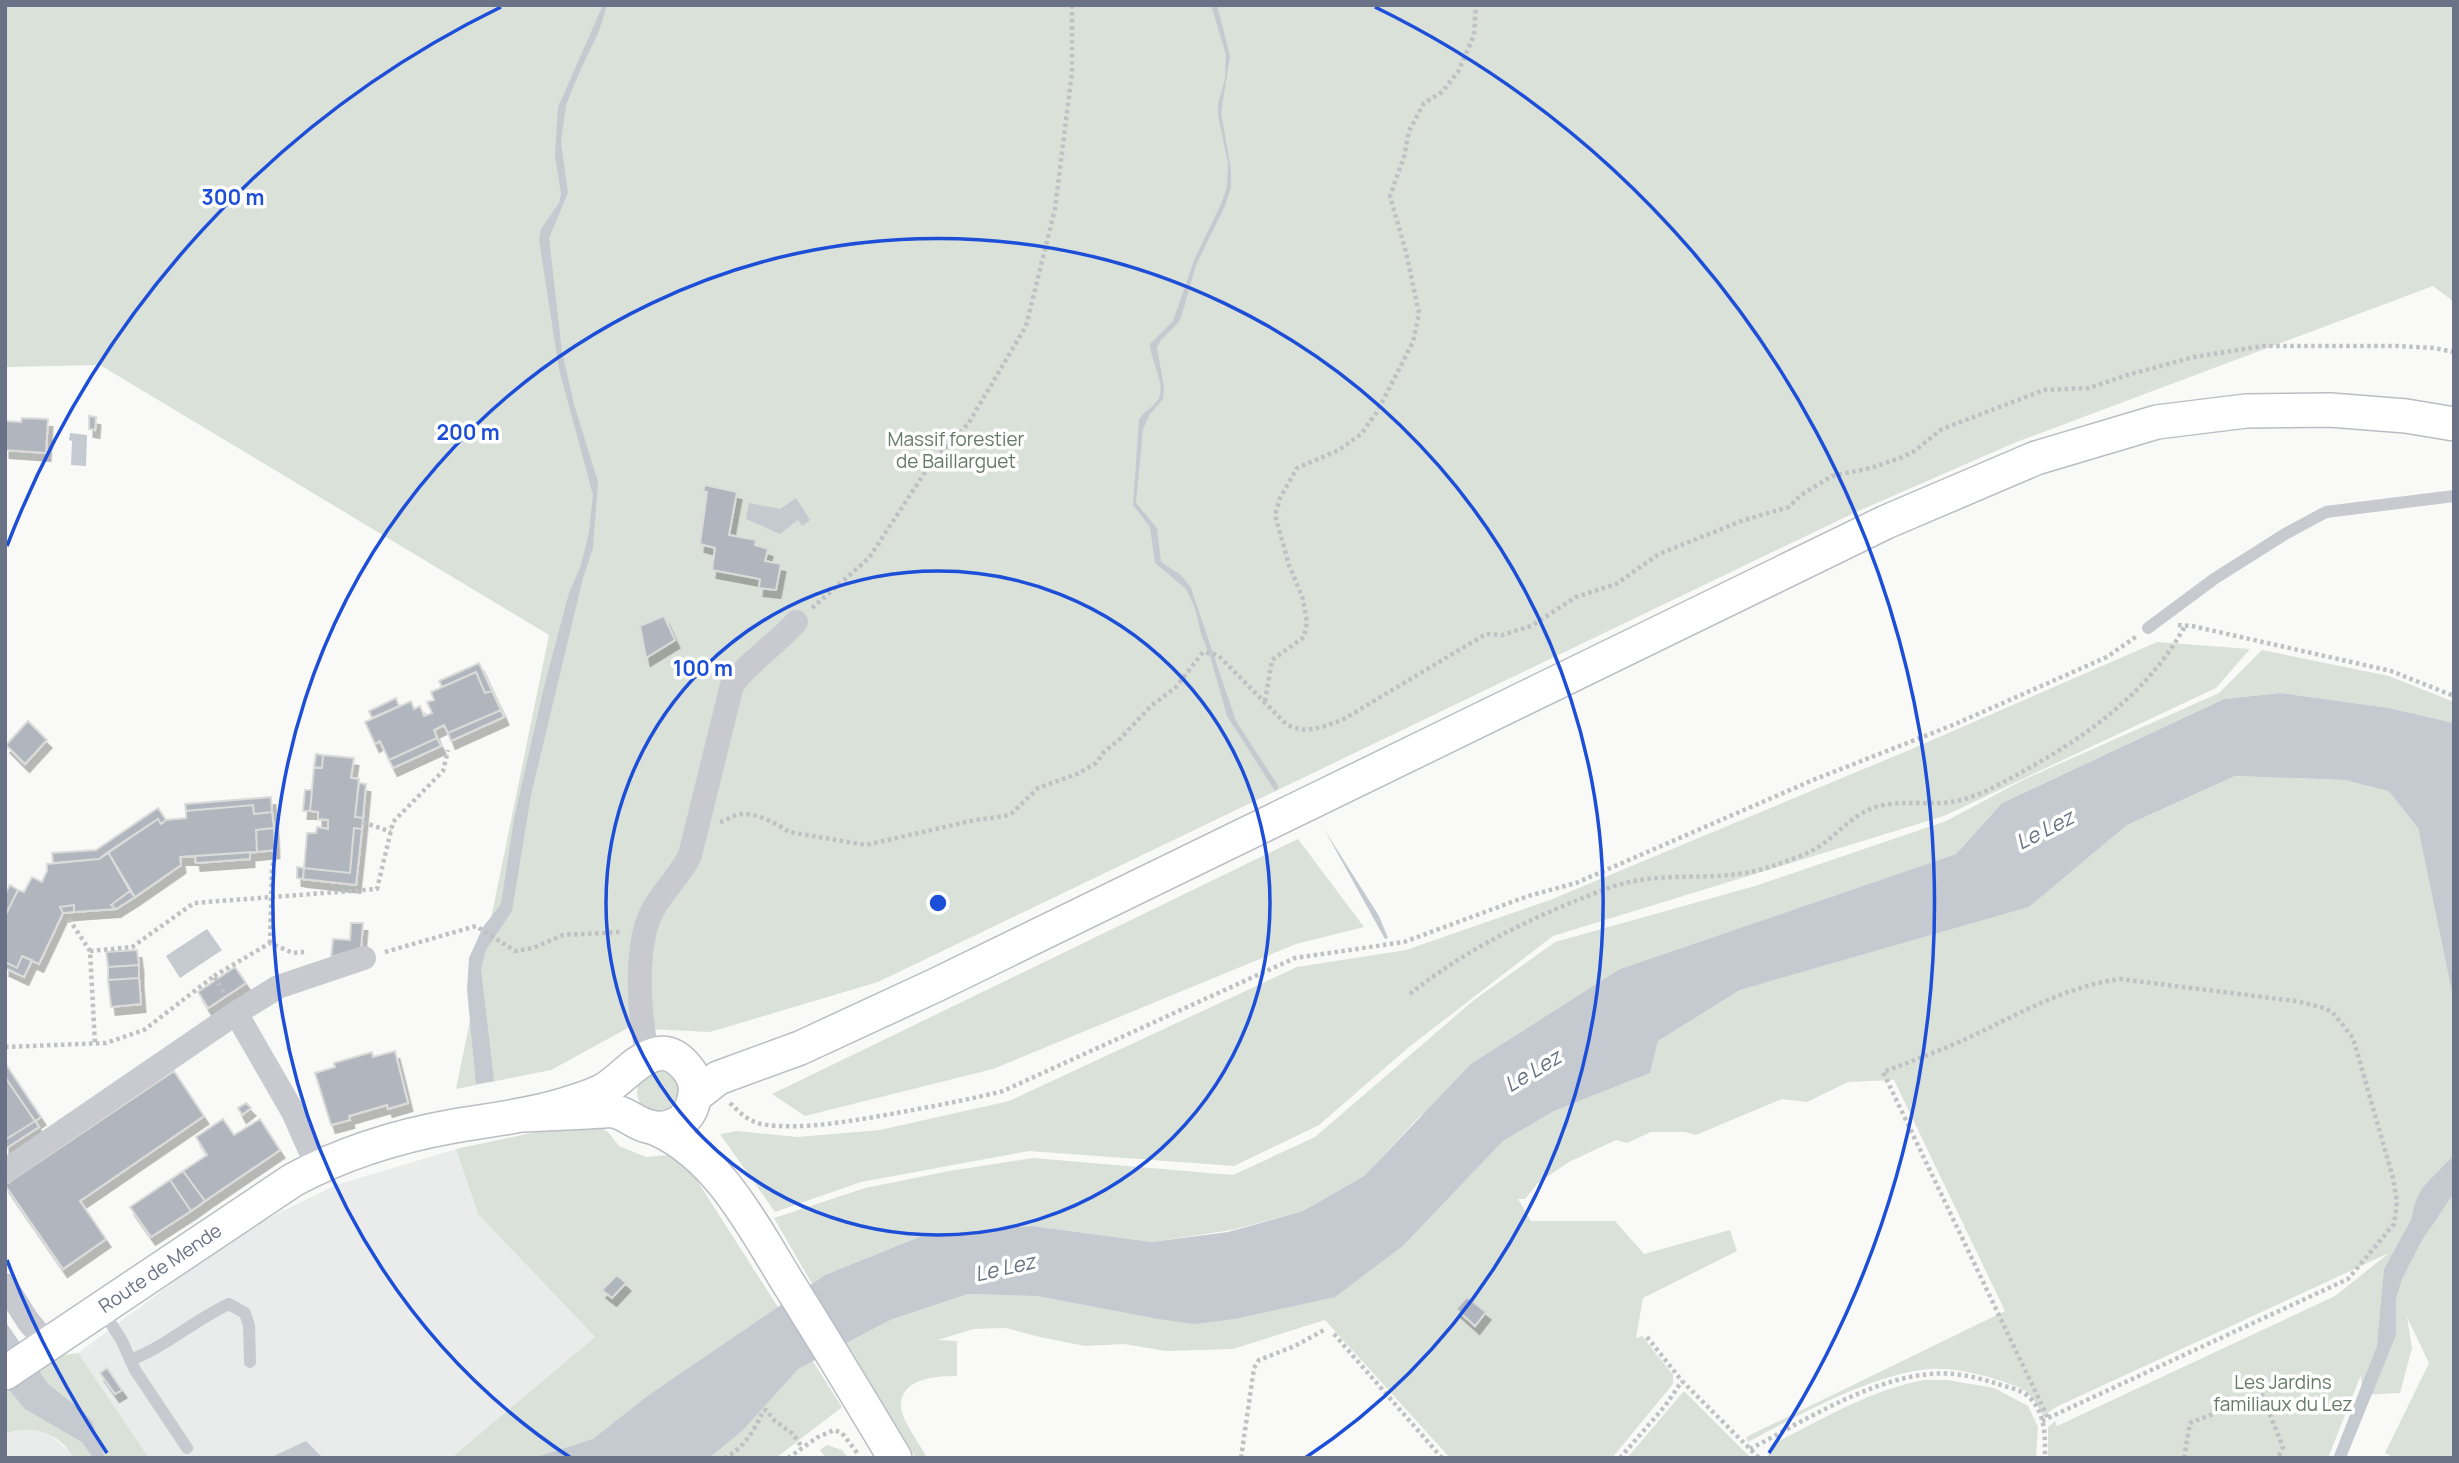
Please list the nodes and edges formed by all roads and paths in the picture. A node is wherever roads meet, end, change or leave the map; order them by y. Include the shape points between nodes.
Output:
1 (1072, 5) edge
2 (1476, 5) edge
3 (2454, 352) edge
4 (2454, 424) edge
5 (2454, 496) edge
6 (796, 622) joint
7 (2185, 625) junction
8 (2148, 628) junction
9 (2454, 696) edge
10 (1265, 702) junction
11 (448, 750) dead end
12 (363, 822) dead end
13 (698, 823) junction
14 (391, 832) junction
15 (277, 852) dead end
16 (273, 897) junction
17 (69, 919) dead end
18 (646, 926) junction
19 (270, 943) junction
20 (90, 951) junction
21 (312, 952) dead end
22 (364, 958) joint
23 (214, 976) junction
24 (1410, 994) dead end
25 (898, 1002) junction
26 (231, 1005) junction
27 (95, 1044) junction
28 (5, 1047) edge
29 (653, 1061) junction
30 (680, 1112) junction
31 (523, 1115) junction
32 (317, 1167) junction
33 (5, 1171) edge
34 (5, 1285) edge
35 (101, 1307) junction
36 (1324, 1330) dead end
37 (1334, 1334) dead end
38 (1647, 1337) dead end
39 (48, 1345) junction
40 (130, 1360) junction
41 (250, 1362) dead end
42 (5, 1373) edge
43 (1682, 1381) junction
44 (2048, 1418) junction
45 (2042, 1421) junction
46 (802, 1447) junction
47 (187, 1448) dead end
48 (1750, 1449) junction
49 (724, 1458) edge
50 (788, 1458) edge
51 (861, 1458) edge
52 (895, 1458) edge
53 (1241, 1458) edge
54 (1443, 1458) edge
55 (1620, 1458) edge
56 (1759, 1458) edge
57 (2045, 1458) edge
58 (2184, 1458) edge
59 (2278, 1458) edge

1 - 6 path via 1072,72 1055,209 1026,326 968,424 931,463 869,558
2 - 10 path via 1474,36 1458,72 1442,92 1424,103 1409,131 1390,196 1419,313 1413,342 1361,434 1339,450 1297,468 1280,498 1275,515 1307,622 1304,637 1272,660
3 - 10 path via 2397,346 2263,346 2194,358 2089,388 2044,390 1942,429 1900,458 1832,476 1789,507 1659,554 1616,584 1576,597 1531,625 1502,635 1486,634 1342,720 1306,731 1296,729
4 - 25 main road via 2330,410 2246,411 2157,422 2036,458 1886,522
5 - 8 lane via 2326,512 2214,579
6 - 13 street via 732,685
7 - 8 path
7 - 9 path via 2391,671
7 - 24 path via 2168,652 2116,710 2041,762 1979,794 1940,803 1877,806 1811,851 1763,869 1628,882 1501,933
8 - 30 path via 2107,657 1576,883 1404,942 1295,958 1003,1091 855,1121 802,1125
10 - 13 path via 1218,655 1203,652 1177,687 1151,706 1096,763 1038,789 1005,816 866,845 789,832 750,815
11 - 14 path via 443,771 393,822
12 - 14 path
13 - 18 street via 687,862 653,908
14 - 16 path via 377,889
15 - 16 path via 272,867
16 - 19 path
16 - 20 path via 194,903 132,947
17 - 20 path
18 - 22 path via 637,931 563,935 515,951 476,926
18 - 29 street via 640,1013
19 - 21 path via 293,953
19 - 23 path
20 - 27 path
22 - 26 street
23 - 26 path
23 - 27 path via 144,1030
25 - 29 main road via 814,1033 711,1061
25 - 30 main road via 800,1048 718,1078
26 - 32 street via 293,1112
26 - 33 street
27 - 28 path
29 - 30 main road via 692,1076
29 - 31 main road, Route de Mende via 599,1092
30 - 31 main road, Route de Mende
30 - 52 main road, Route de Mende via 676,1137 731,1193
31 - 32 main road, Route de Mende via 390,1140
32 - 35 main road, Route de Mende
34 - 39 street
35 - 39 main road, Route de Mende
35 - 40 lane
36 - 53 path via 1259,1360
37 - 54 path
38 - 43 path
39 - 42 main road, Route de Mende
40 - 41 lane via 152,1352 229,1304 245,1313
40 - 47 lane
43 - 48 path
43 - 55 path
44 - 44 path via 1884,1072 2061,993 2120,979 2264,996 2325,1008 2334,1014 2353,1038 2396,1190 2394,1224 2348,1279
44 - 45 path
45 - 48 path via 2029,1397 2017,1391 1981,1379 1925,1375 1859,1395
45 - 57 path
46 - 49 path via 766,1410 754,1431
46 - 50 path
46 - 51 path via 834,1430
48 - 56 path
58 - 59 path via 2190,1423 2262,1395 2283,1447

